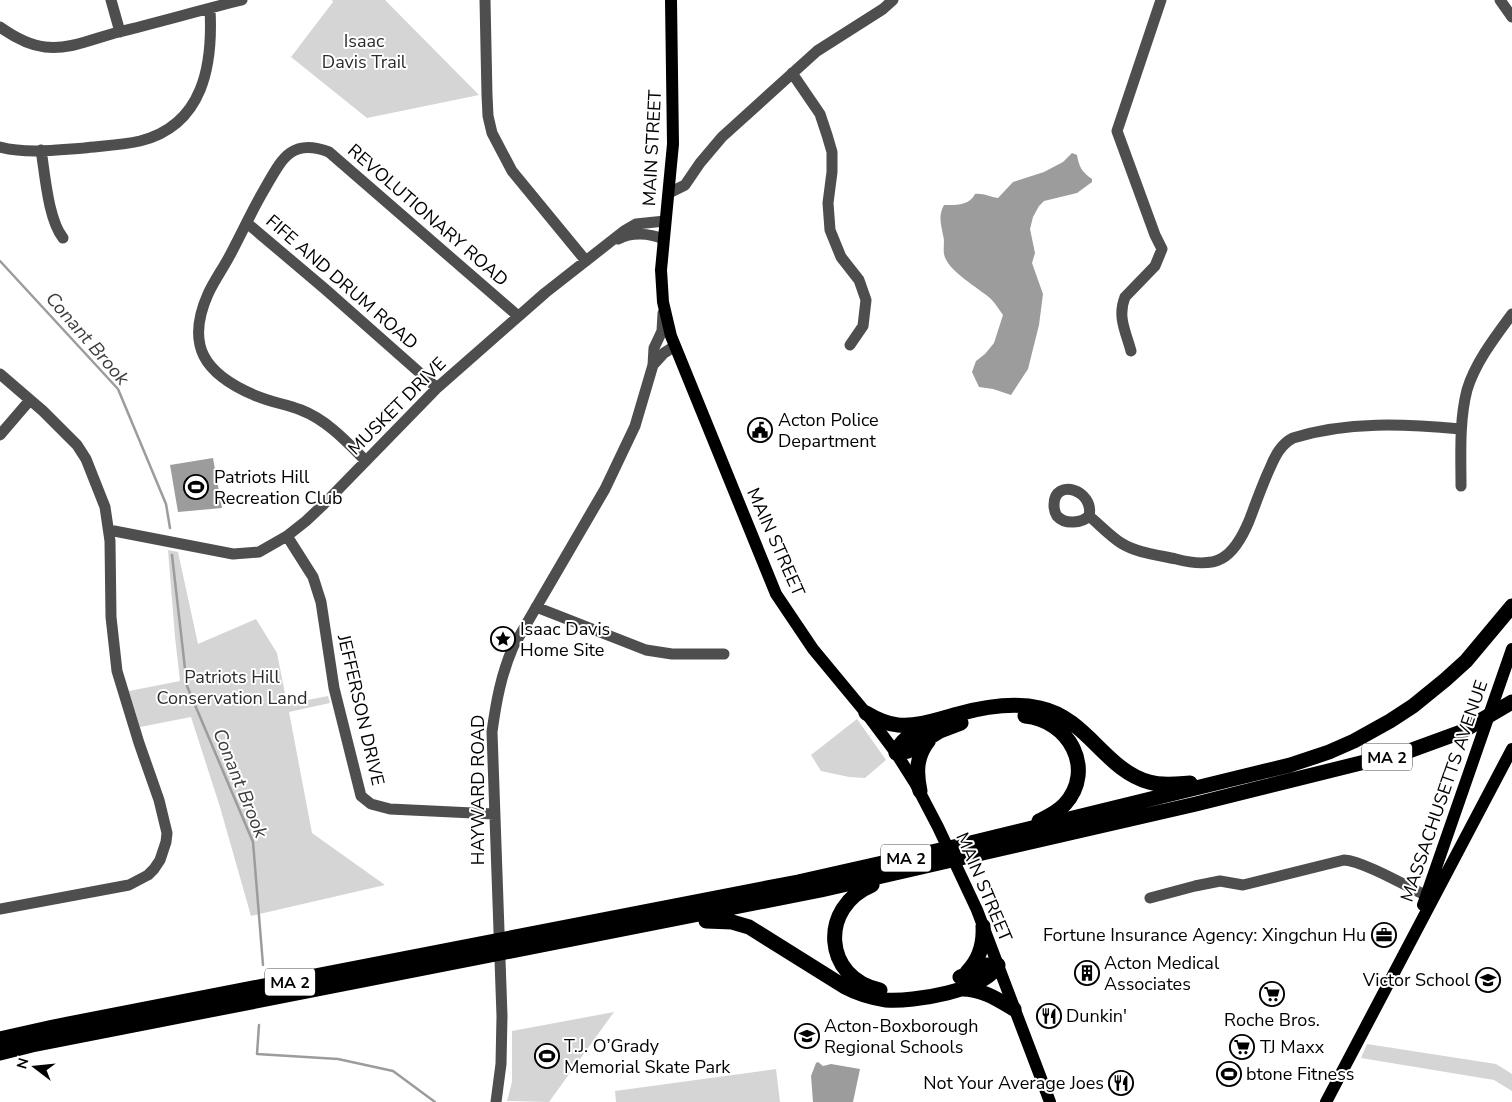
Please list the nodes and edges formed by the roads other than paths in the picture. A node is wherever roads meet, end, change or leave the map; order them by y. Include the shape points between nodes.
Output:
1 (111, 0) edge
2 (242, 0) edge
3 (485, 0) edge
4 (671, 0) edge
5 (893, 0) edge
6 (1161, 0) edge
7 (1500, 0) edge
8 (210, 8) junction
9 (1512, 17) edge
10 (0, 27) edge
11 (120, 32) junction
12 (792, 73) junction
13 (0, 147) edge
14 (41, 150) junction
15 (669, 193) junction
16 (665, 221) junction
17 (247, 223) junction
18 (63, 238) dead end
19 (663, 239) junction
20 (607, 244) junction
21 (586, 261) junction
22 (664, 302) junction
23 (1512, 314) edge
24 (518, 316) junction
25 (673, 341) junction
26 (658, 342) junction
27 (850, 345) dead end
28 (1131, 351) dead end
29 (653, 365) junction
30 (0, 374) edge
31 (437, 388) junction
32 (30, 400) junction
33 (1461, 429) junction
34 (0, 435) edge
35 (366, 461) junction
36 (1461, 486) dead end
37 (1089, 516) dead end
38 (109, 530) junction
39 (287, 536) junction
40 (1512, 606) edge
41 (536, 607) junction
42 (1512, 649) edge
43 (724, 654) dead end
44 (1512, 702) edge
45 (866, 713) junction
46 (946, 718) junction
47 (935, 734) junction
48 (1512, 749) edge
49 (896, 753) junction
50 (1229, 781) junction
51 (920, 791) junction
52 (494, 814) junction
53 (1009, 834) junction
54 (908, 871) junction
55 (1427, 896) junction
56 (1150, 898) dead end
57 (0, 909) edge
58 (672, 921) junction
59 (983, 926) junction
60 (1408, 944) junction
61 (998, 965) junction
62 (960, 977) junction
63 (951, 991) junction
64 (1014, 1009) junction
65 (0, 1039) edge
66 (0, 1053) edge
67 (496, 1102) edge
68 (1050, 1102) edge
69 (1326, 1102) edge

1 - 11 street
2 - 8 street
3 - 21 street via 488,116 492,133 512,171
4 - 15 main road, MAIN STREET via 673,144
5 - 12 street via 883,10 818,51
6 - 28 street via 1117,131 1162,249 1155,266 1122,303 1122,322
7 - 9 street
8 - 11 street
8 - 14 street via 206,76 194,102 178,121 142,140
10 - 11 street via 28,43 58,48
12 - 15 street via 722,137 685,185
12 - 27 street via 820,114 827,135 832,152 828,203 830,230 841,257 860,280 866,300 863,326
13 - 14 street
14 - 18 street via 49,198 58,232
15 - 16 main road, MAIN STREET
16 - 19 main road, MAIN STREET
16 - 20 street, MUSKET DRIVE via 636,224
17 - 24 street, REVOLUTIONARY ROAD via 286,155 301,147 322,149 355,173
17 - 31 street, FIFE AND DRUM ROAD
17 - 35 street, REVOLUTIONARY ROAD via 214,282 199,322 199,338 206,362 223,379 255,396 311,415 345,439
19 - 20 street, MUSKET DRIVE via 640,234 622,236
19 - 22 main road, MAIN STREET
20 - 21 street, MUSKET DRIVE
21 - 24 street, MUSKET DRIVE
22 - 25 main road, MAIN STREET
22 - 26 street, HAYWARD ROAD
23 - 33 street via 1476,370 1468,390
24 - 31 street, MUSKET DRIVE
25 - 26 street via 667,336
25 - 29 street
25 - 45 main road, MAIN STREET via 776,594 813,649
26 - 29 street, HAYWARD ROAD via 654,348
29 - 41 street, HAYWARD ROAD via 635,426 609,482
30 - 32 street
31 - 35 street, MUSKET DRIVE
32 - 34 street
32 - 38 street via 77,444 100,493
33 - 36 street
33 - 37 street via 1357,425 1292,438 1275,458 1242,538 1232,551 1216,561 1189,562 1131,548
35 - 39 street, MUSKET DRIVE
38 - 39 street, MUSKET DRIVE via 233,554 259,552
38 - 57 street via 110,617 117,671 164,815 166,842 160,860 148,876 129,885
39 - 52 street, JEFFERSON DRIVE via 313,577 321,602 334,688 361,796 371,804 390,809
40 - 50 highway, MA 2 via 1455,671 1390,721 1329,752
41 - 43 street via 646,650 672,654
41 - 52 street, HAYWARD ROAD via 513,647 498,690 492,732
42 - 55 main road, MASSACHUSETTS AVENUE
44 - 54 highway, MA 2 via 1461,732 1396,755
45 - 46 highway via 900,725
45 - 49 main road, MAIN STREET
46 - 49 highway via 913,733 901,743
46 - 50 highway via 988,708 1038,707 1072,722 1120,766 1141,780 1163,784
47 - 49 highway via 908,752
47 - 51 highway via 919,759
47 - 53 highway via 973,720 1026,716 1050,722 1067,737 1078,767 1076,783 1069,798 1052,814
48 - 60 main road, MASSACHUSETTS AVENUE
49 - 51 main road, MAIN STREET
50 - 53 highway, MA 2
51 - 59 main road, MAIN STREET
52 - 67 street, HAYWARD ROAD via 502,1041
53 - 65 highway, MA 2 via 771,888
54 - 58 highway, MA 2
54 - 62 highway via 862,889 846,903 835,931 839,958 855,979 882,990 922,990
55 - 56 street via 1344,860 1243,885 1220,881
55 - 60 main road, MASSACHUSETTS AVENUE
58 - 63 highway via 723,921 745,926 836,982 867,996 909,1000
58 - 66 highway, MA 2
59 - 61 main road, MAIN STREET
59 - 62 highway via 983,942 978,956
60 - 69 main road, MASSACHUSETTS AVENUE
61 - 62 highway via 987,965
61 - 63 highway via 992,975
61 - 64 main road, MAIN STREET
63 - 64 highway via 967,989 980,992
64 - 68 main road, MAIN STREET

